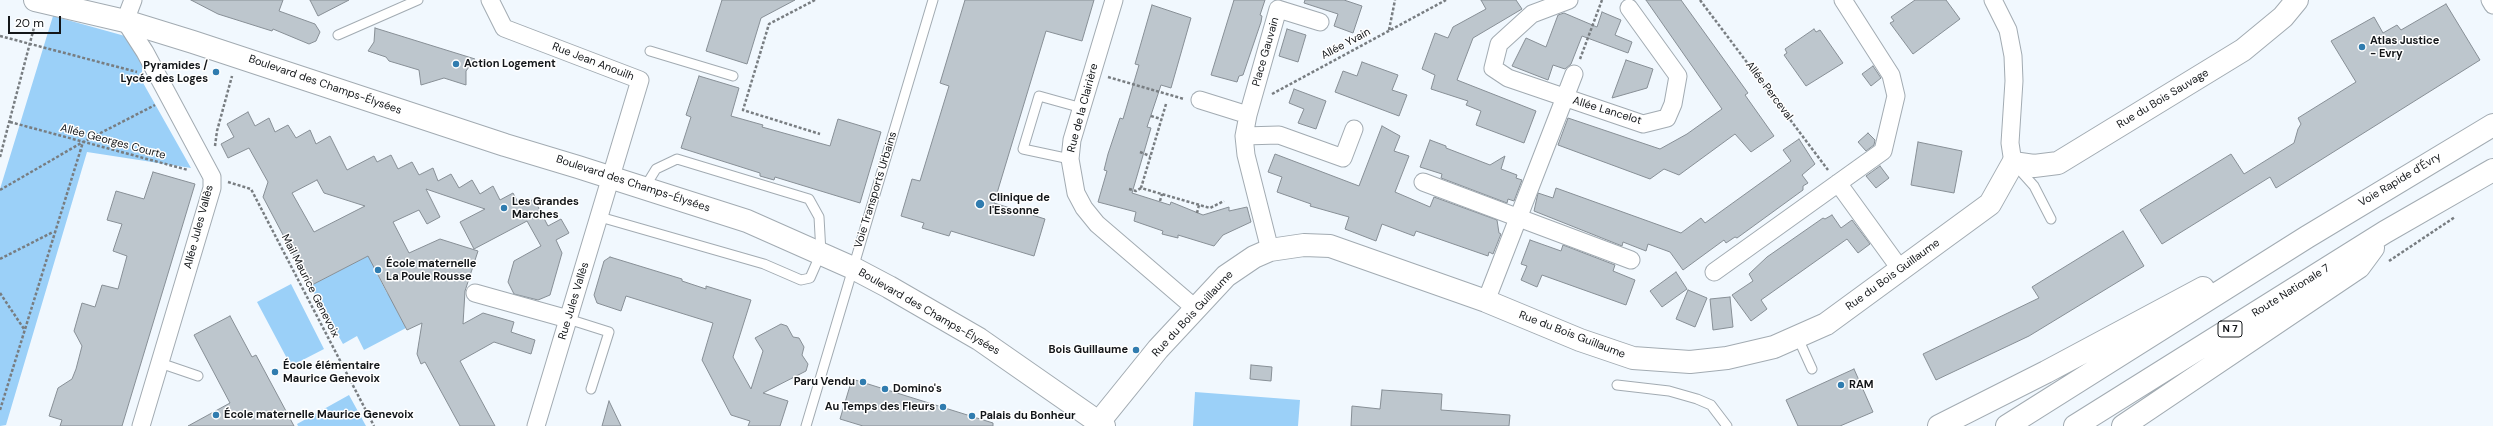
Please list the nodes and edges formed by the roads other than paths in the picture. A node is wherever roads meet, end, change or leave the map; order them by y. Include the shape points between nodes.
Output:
1 (89, 0) edge
2 (133, 0) edge
3 (418, 0) edge
4 (490, 0) edge
5 (933, 0) edge
6 (1114, 0) edge
7 (1569, 0) edge
8 (1843, 0) edge
9 (1993, 0) edge
10 (2490, 0) edge
11 (38, 1) edge
12 (2290, 3) edge
13 (2493, 5) edge
14 (1629, 8) dead end
15 (126, 21) junction
16 (1320, 22) dead end
17 (338, 35) dead end
18 (650, 51) dead end
19 (1574, 74) road end
20 (733, 76) dead end
21 (1563, 98) junction
22 (1200, 100) road end
23 (1250, 107) junction
24 (1082, 108) junction
25 (2493, 125) edge
26 (1354, 129) dead end
27 (1244, 136) junction
28 (1070, 159) junction
29 (2013, 163) junction
30 (2493, 170) edge
31 (612, 177) junction
32 (1423, 182) dead end
33 (1838, 183) junction
34 (645, 187) junction
35 (1517, 216) junction
36 (600, 217) junction
37 (2051, 219) dead end
38 (2385, 232) junction
39 (2307, 237) junction
40 (1270, 250) junction
41 (821, 253) junction
42 (1631, 260) dead end
43 (853, 268) junction
44 (1901, 270) junction
45 (1714, 272) dead end
46 (475, 293) dead end
47 (1486, 301) junction
48 (1196, 309) junction
49 (568, 320) junction
50 (1797, 336) junction
51 (160, 362) junction
52 (1812, 369) dead end
53 (198, 376) dead end
54 (1617, 384) dead end
55 (591, 389) dead end
56 (1099, 425) edge
57 (141, 426) edge
58 (536, 426) edge
59 (806, 426) edge
60 (1727, 426) edge
61 (1939, 426) edge
62 (2006, 426) edge
63 (2076, 426) edge
64 (2123, 426) edge

1 - 15 main road, Boulevard des Champs-Élysées
2 - 15 street
3 - 17 lane
4 - 31 street, Rue Jean Anouilh via 504,28 640,80
5 - 43 lane, Voie Transports Urbains
6 - 24 street, Rue de la Clairière
7 - 21 street, Allée Lancelot via 1532,14 1499,44 1493,68 1508,78
8 - 33 street via 1891,74 1896,96 1883,151
9 - 29 street via 2008,30 2013,56 2010,143
10 - 13 street
11 - 15 main road, Boulevard des Champs-Élysées
12 - 29 main road, Rue du Bois Sauvage via 2282,17 2243,50 2058,163 2034,166
14 - 21 street, Allée Lancelot via 1678,76 1673,104 1667,118 1643,124
15 - 31 main road, Boulevard des Champs-Élysées via 505,146
15 - 51 street, Allée Jules Vallès via 212,177 212,188
16 - 23 street, Place Gauvain via 1278,10
18 - 20 lane
19 - 21 street, Allée Lancelot
21 - 35 street, Allée Lancelot
22 - 23 street
23 - 27 street, Place Gauvain
24 - 28 street, Rue de la Clairière
24 - 28 lane via 1039,96 1023,149
25 - 39 main road, Voie Rapide d'Évry
26 - 27 street via 1343,158 1279,135
27 - 40 street, Place Gauvain via 1246,155
28 - 48 street, Rue de la Clairière via 1076,193 1093,219
29 - 37 lane via 2034,186
29 - 44 main road, Rue du Bois Guillaume via 1990,204
30 - 38 main road, N 7
31 - 34 main road, Boulevard des Champs-Élysées
31 - 36 street, Rue Jules Vallès
32 - 35 street
33 - 44 street
33 - 45 street
34 - 41 main road, Boulevard des Champs-Élysées via 747,221
34 - 41 lane via 656,169 678,159 809,199 819,217
35 - 42 street
35 - 47 street, Allée Lancelot
36 - 41 lane via 764,264 801,280 810,278
36 - 49 street, Rue Jules Vallès
38 - 63 main road, Route Nationale 7 / N 7
38 - 64 main road via 2359,266
39 - 61 main road via 2165,307 2046,372
39 - 62 main road
40 - 47 main road, Rue du Bois Guillaume via 1304,245 1330,246
40 - 48 main road, Rue du Bois Guillaume via 1254,257 1226,276
41 - 43 main road, Boulevard des Champs-Élysées
43 - 56 main road, Boulevard des Champs-Élysées via 979,339
43 - 59 lane, Voie Transports Urbains
44 - 50 main road, Rue du Bois Guillaume via 1826,324
46 - 49 street
47 - 50 main road, Rue du Bois Guillaume via 1580,340 1633,358 1690,362 1727,358 1774,347
48 - 56 main road, Rue du Bois Guillaume via 1158,349
49 - 55 lane via 609,332
49 - 58 street, Rue Jules Vallès
50 - 52 lane
51 - 53 lane
51 - 57 street, Allée Jules Vallès
54 - 60 lane via 1669,391 1697,399 1711,405

